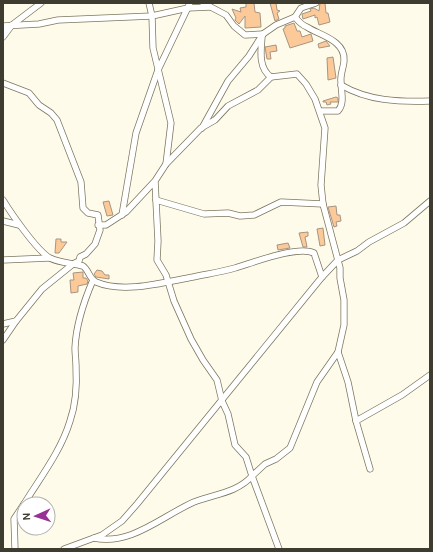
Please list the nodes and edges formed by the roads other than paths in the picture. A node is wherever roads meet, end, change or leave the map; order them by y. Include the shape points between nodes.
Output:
1 (41, 3) edge
2 (149, 3) edge
3 (203, 3) edge
4 (316, 3) edge
5 (189, 6) edge
6 (210, 7) junction
7 (152, 16) junction
8 (295, 17) junction
9 (12, 25) junction
10 (3, 26) edge
11 (3, 30) edge
12 (263, 34) junction
13 (3, 37) edge
14 (158, 70) junction
15 (271, 77) junction
16 (3, 82) edge
17 (341, 86) junction
18 (430, 101) edge
19 (320, 111) junction
20 (202, 128) junction
21 (166, 164) junction
22 (155, 181) junction
23 (3, 200) edge
24 (156, 200) junction
25 (430, 202) edge
26 (323, 204) junction
27 (122, 215) junction
28 (3, 221) edge
29 (19, 225) junction
30 (98, 225) junction
31 (49, 258) junction
32 (3, 260) edge
33 (338, 260) junction
34 (72, 264) junction
35 (322, 277) junction
36 (92, 280) junction
37 (169, 281) junction
38 (16, 321) junction
39 (3, 324) edge
40 (3, 340) edge
41 (338, 352) junction
42 (430, 374) edge
43 (222, 401) junction
44 (356, 421) junction
45 (370, 469) dead end
46 (252, 476) junction
47 (28, 496) edge
48 (16, 516) edge
49 (93, 538) junction
50 (74, 547) edge
51 (15, 549) edge
52 (64, 549) edge
53 (279, 549) edge

1 - 9 street
2 - 7 street
3 - 6 street
4 - 8 street via 301,8
5 - 6 street
5 - 7 street
5 - 14 street
6 - 12 street via 226,15 245,35
7 - 9 street via 58,20
7 - 14 street via 153,48
8 - 12 street
8 - 17 street via 307,28 324,35 338,46 344,60
9 - 10 street
9 - 11 street
9 - 13 street
12 - 15 street via 260,51 265,73
12 - 20 street via 228,81
14 - 21 street via 171,124
14 - 27 street via 136,133
15 - 19 street via 297,74 306,84
15 - 20 street via 258,90 228,106 215,120
16 - 30 street via 29,93 57,120 81,182 83,208 88,213 98,215
17 - 18 street via 378,99
17 - 19 street via 342,107 338,111
19 - 26 street via 325,128 321,185
20 - 21 street
21 - 22 street
22 - 24 street
22 - 27 street
23 - 29 street
24 - 26 street via 204,214 228,213 240,216 254,215 281,202
24 - 37 street via 157,260
25 - 33 street via 404,223
26 - 33 street
27 - 30 street via 106,225
28 - 29 street
29 - 31 street
30 - 34 street via 100,230 95,244 80,257 79,261
31 - 32 street
31 - 34 street
33 - 35 street
33 - 41 street via 344,325
34 - 36 street via 85,268
34 - 38 street via 42,289
35 - 37 street via 314,253 305,251 280,255 233,269
35 - 43 street
36 - 37 street via 126,287
36 - 47 street via 82,308 76,338 76,391 71,421 52,460
37 - 43 street via 180,316 202,360 217,380
38 - 39 street
38 - 40 street
41 - 44 street via 348,382
41 - 46 street via 316,382 290,448
42 - 44 street via 402,395
43 - 46 street via 228,414 235,445 246,457
43 - 49 street via 137,504 109,530
44 - 45 street
46 - 49 street via 240,487 194,502 144,530 114,538
46 - 53 street
48 - 51 street
49 - 50 street
50 - 52 street

